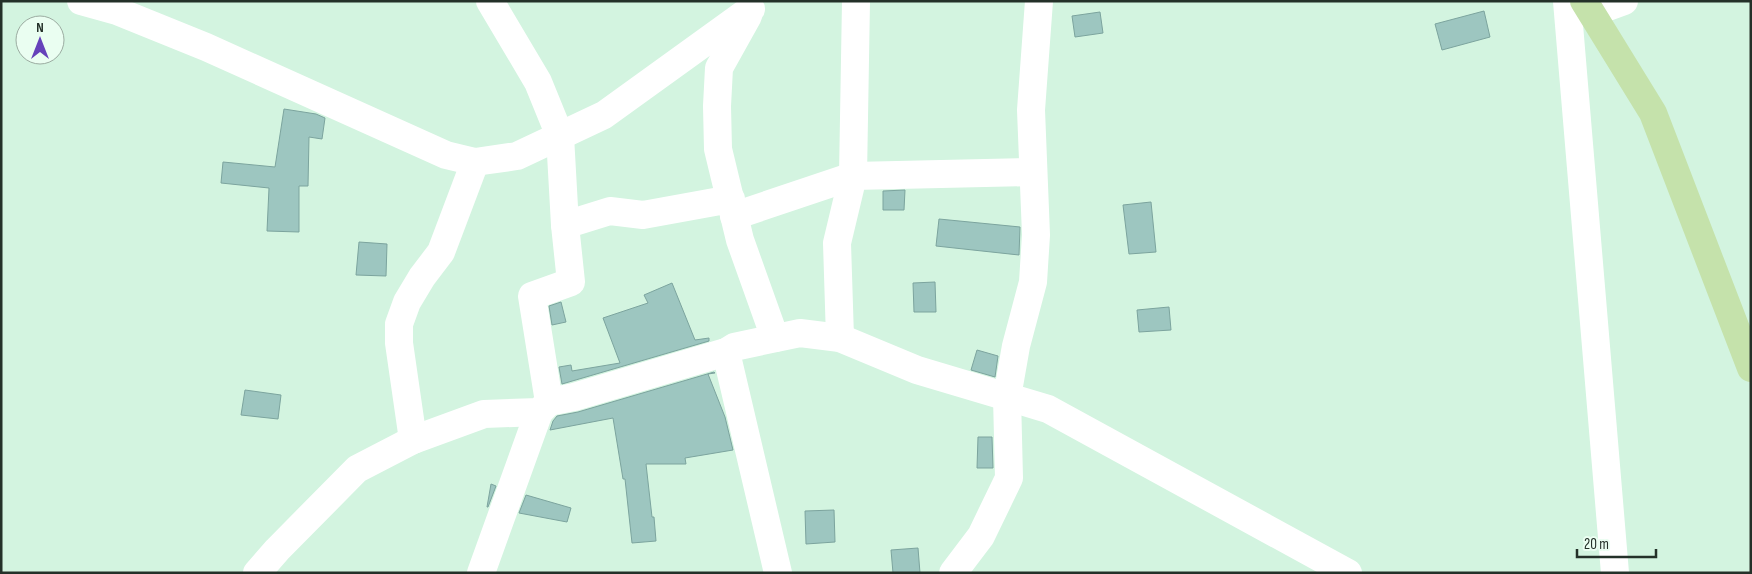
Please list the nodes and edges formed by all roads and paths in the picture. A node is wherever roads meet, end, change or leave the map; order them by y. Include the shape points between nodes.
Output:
1 (81, 1) edge
2 (490, 1) edge
3 (856, 1) edge
4 (1039, 1) edge
5 (1567, 1) edge
6 (1624, 1) edge
7 (754, 5) edge
8 (1588, 7) edge
9 (560, 136) junction
10 (474, 162) junction
11 (1033, 172) junction
12 (853, 176) junction
13 (733, 208) junction
14 (565, 225) junction
15 (775, 338) junction
16 (840, 338) junction
17 (726, 352) junction
18 (1751, 368) edge
19 (1007, 397) junction
20 (544, 407) junction
21 (413, 440) junction
22 (257, 573) edge
23 (481, 573) edge
24 (778, 573) edge
25 (953, 573) edge
26 (1348, 573) edge
27 (1615, 573) edge

1 - 10 street via 117,11 206,47 446,155
2 - 9 street via 538,82
3 - 12 street
4 - 11 street via 1030,110
5 - 27 street
6 - 8 street
7 - 9 street via 604,115
7 - 13 street via 719,68 718,150
8 - 18 main road via 1653,112
9 - 10 street via 517,156
9 - 14 street
10 - 21 street via 441,252 407,302 399,324
11 - 12 street
11 - 19 street via 1036,236 1033,282
12 - 13 street
12 - 16 street via 836,243
13 - 14 street via 643,215 610,211
13 - 15 street via 740,240
14 - 20 street via 571,282 532,296
15 - 16 street via 800,333
15 - 17 street via 734,347
16 - 19 street via 917,370
17 - 20 street
17 - 24 street
19 - 25 street via 1009,478 981,536
19 - 26 street via 1048,409
20 - 21 street via 484,414
20 - 23 street
21 - 22 street via 357,469

